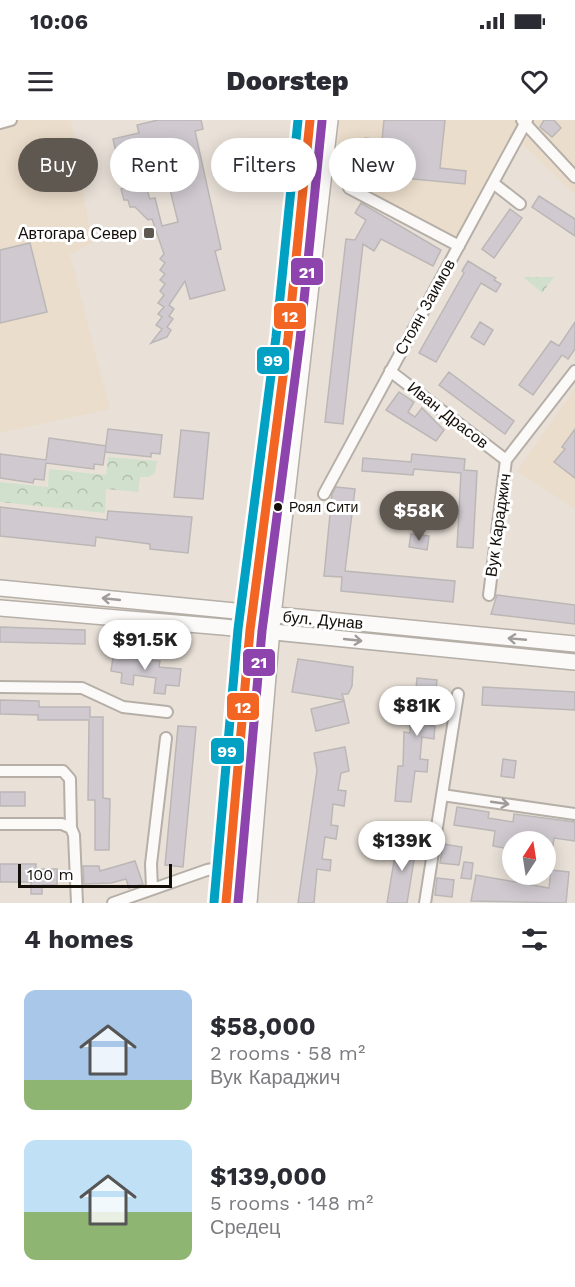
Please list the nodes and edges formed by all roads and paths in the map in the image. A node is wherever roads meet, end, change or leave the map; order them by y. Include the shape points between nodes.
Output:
1 (11, 120) edge
2 (310, 120) edge
3 (330, 120) edge
4 (525, 121) edge
5 (0, 123) edge
6 (575, 177) edge
7 (493, 183) junction
8 (356, 192) edge
9 (520, 204) dead end
10 (459, 246) junction
11 (390, 370) junction
12 (575, 371) edge
13 (506, 460) junction
14 (324, 494) dead end
15 (0, 588) edge
16 (489, 595) dead end
17 (0, 608) edge
18 (253, 614) junction
19 (273, 616) junction
20 (250, 630) junction
21 (272, 632) junction
22 (575, 644) edge
23 (575, 662) edge
24 (0, 687) edge
25 (458, 694) dead end
26 (167, 712) dead end
27 (166, 738) dead end
28 (0, 771) edge
29 (442, 795) junction
30 (575, 814) edge
31 (0, 824) edge
32 (71, 828) junction
33 (230, 866) junction
34 (152, 889) junction
35 (77, 903) edge
36 (113, 903) edge
37 (226, 903) edge
38 (249, 903) edge
39 (425, 903) edge

1 - 5 street
2 - 18 main road via 288,338
3 - 19 main road
4 - 6 street
4 - 7 street, Стоян Заимов
7 - 9 street
7 - 10 street, Стоян Заимов
8 - 10 street
10 - 11 street, Стоян Заимов
11 - 13 street, Иван Драсов
11 - 14 street, Стоян Заимов
12 - 13 street, Вук Караджич
13 - 16 street, Вук Караджич
18 -> 15 main road, бул. Дунав
17 - 20 main road, бул. Дунав
18 - 19 main road, бул. Дунав
18 - 20 main road
19 - 21 main road
22 -> 19 main road, бул. Дунав
20 - 21 main road, бул. Дунав
20 - 33 main road
21 -> 23 main road, бул. Дунав
21 - 38 main road
24 - 26 street via 82,688 123,707
25 - 29 street
27 - 34 street via 151,864
28 - 32 street via 68,774
29 -> 30 street
29 - 39 street
31 - 32 street via 62,824
32 - 35 street
33 - 34 street
33 - 37 main road
34 - 36 street

